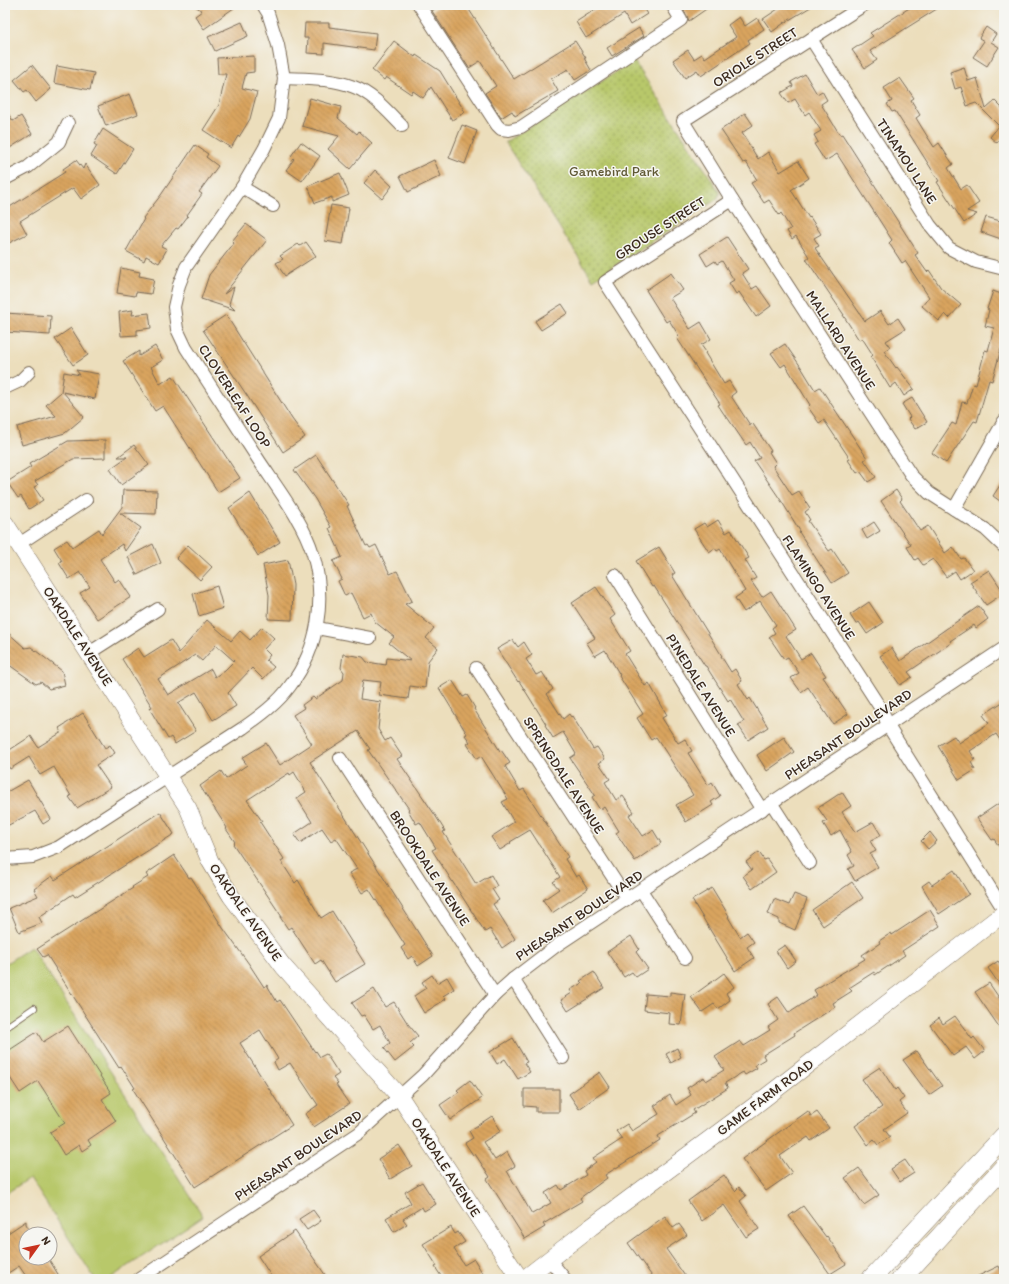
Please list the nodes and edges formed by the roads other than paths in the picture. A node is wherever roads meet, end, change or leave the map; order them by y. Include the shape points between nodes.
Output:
1 (263, 5) edge
2 (419, 5) edge
3 (672, 5) edge
4 (864, 5) edge
5 (811, 39) junction
6 (284, 78) junction
7 (683, 121) joint
8 (68, 123) dead end
9 (402, 126) dead end
10 (5, 179) edge
11 (242, 187) junction
12 (732, 200) junction
13 (273, 206) dead end
14 (1004, 269) edge
15 (605, 282) joint
16 (29, 372) dead end
17 (5, 388) edge
18 (1004, 421) edge
19 (86, 500) dead end
20 (954, 509) junction
21 (5, 523) edge
22 (19, 544) junction
23 (1004, 548) edge
24 (615, 575) dead end
25 (158, 609) dead end
26 (317, 628) junction
27 (370, 638) dead end
28 (1004, 648) edge
29 (89, 653) junction
30 (476, 668) dead end
31 (888, 726) junction
32 (340, 758) dead end
33 (169, 777) junction
34 (767, 807) junction
35 (5, 859) edge
36 (810, 863) dead end
37 (641, 890) junction
38 (627, 899) junction
39 (1004, 910) edge
40 (1004, 913) edge
41 (685, 958) dead end
42 (513, 979) junction
43 (495, 995) junction
44 (34, 1008) dead end
45 (5, 1028) edge
46 (563, 1058) dead end
47 (400, 1097) junction
48 (1004, 1136) edge
49 (1004, 1168) edge
50 (549, 1259) junction
51 (139, 1279) edge
52 (520, 1279) edge
53 (524, 1279) edge
54 (565, 1279) edge
55 (871, 1279) edge
56 (901, 1279) edge

1 - 6 street, CLOVERLEAF LOOP via 278,45
2 - 3 street via 497,125 501,129 509,130 521,127 681,20
4 - 5 street, ORIOLE STREET
5 - 7 street, ORIOLE STREET
5 - 14 street, TINAMOU LANE via 930,225 949,248 976,262
6 - 9 street via 325,80 355,87
6 - 11 street, CLOVERLEAF LOOP via 279,118
7 - 12 street, MALLARD AVENUE
8 - 10 street via 59,142 28,167
11 - 13 street
11 - 26 street, CLOVERLEAF LOOP via 186,267 174,307 177,329 186,348 301,527 312,553 320,588
12 - 15 street, GROUSE STREET
12 - 20 street, MALLARD AVENUE via 911,475 929,493
15 - 31 street, FLAMINGO AVENUE via 883,712
16 - 17 street via 20,381
18 - 20 street
19 - 22 street
20 - 23 street, MALLARD AVENUE via 985,529
21 - 22 street, OAKDALE AVENUE
22 - 29 street, OAKDALE AVENUE
24 - 34 street, PINEDALE AVENUE
25 - 29 street
26 - 27 street
26 - 33 street, CLOVERLEAF LOOP via 306,661 290,686 266,711
28 - 31 street, PHEASANT BOULEVARD
29 - 33 street, OAKDALE AVENUE
30 - 38 street, SPRINGDALE AVENUE
31 - 34 street, PHEASANT BOULEVARD
31 - 39 street, FLAMINGO AVENUE
32 - 43 street, BROOKDALE AVENUE
33 - 35 street, CLOVERLEAF LOOP via 59,847 33,857
33 - 47 street, OAKDALE AVENUE via 188,808 210,861 231,896 283,966
34 - 36 street, PINEDALE AVENUE
34 - 37 street, PHEASANT BOULEVARD
37 - 38 street, PHEASANT BOULEVARD
37 - 41 street
38 - 42 street, PHEASANT BOULEVARD via 556,946
40 - 50 street, GAME FARM ROAD via 753,1107
42 - 43 street, PHEASANT BOULEVARD
42 - 46 street
43 - 47 street, PHEASANT BOULEVARD
44 - 45 lane
47 - 51 street, PHEASANT BOULEVARD via 359,1134
47 - 52 street, OAKDALE AVENUE
48 - 55 main road
49 - 56 main road
50 - 53 street, GAME FARM ROAD
50 - 54 street

